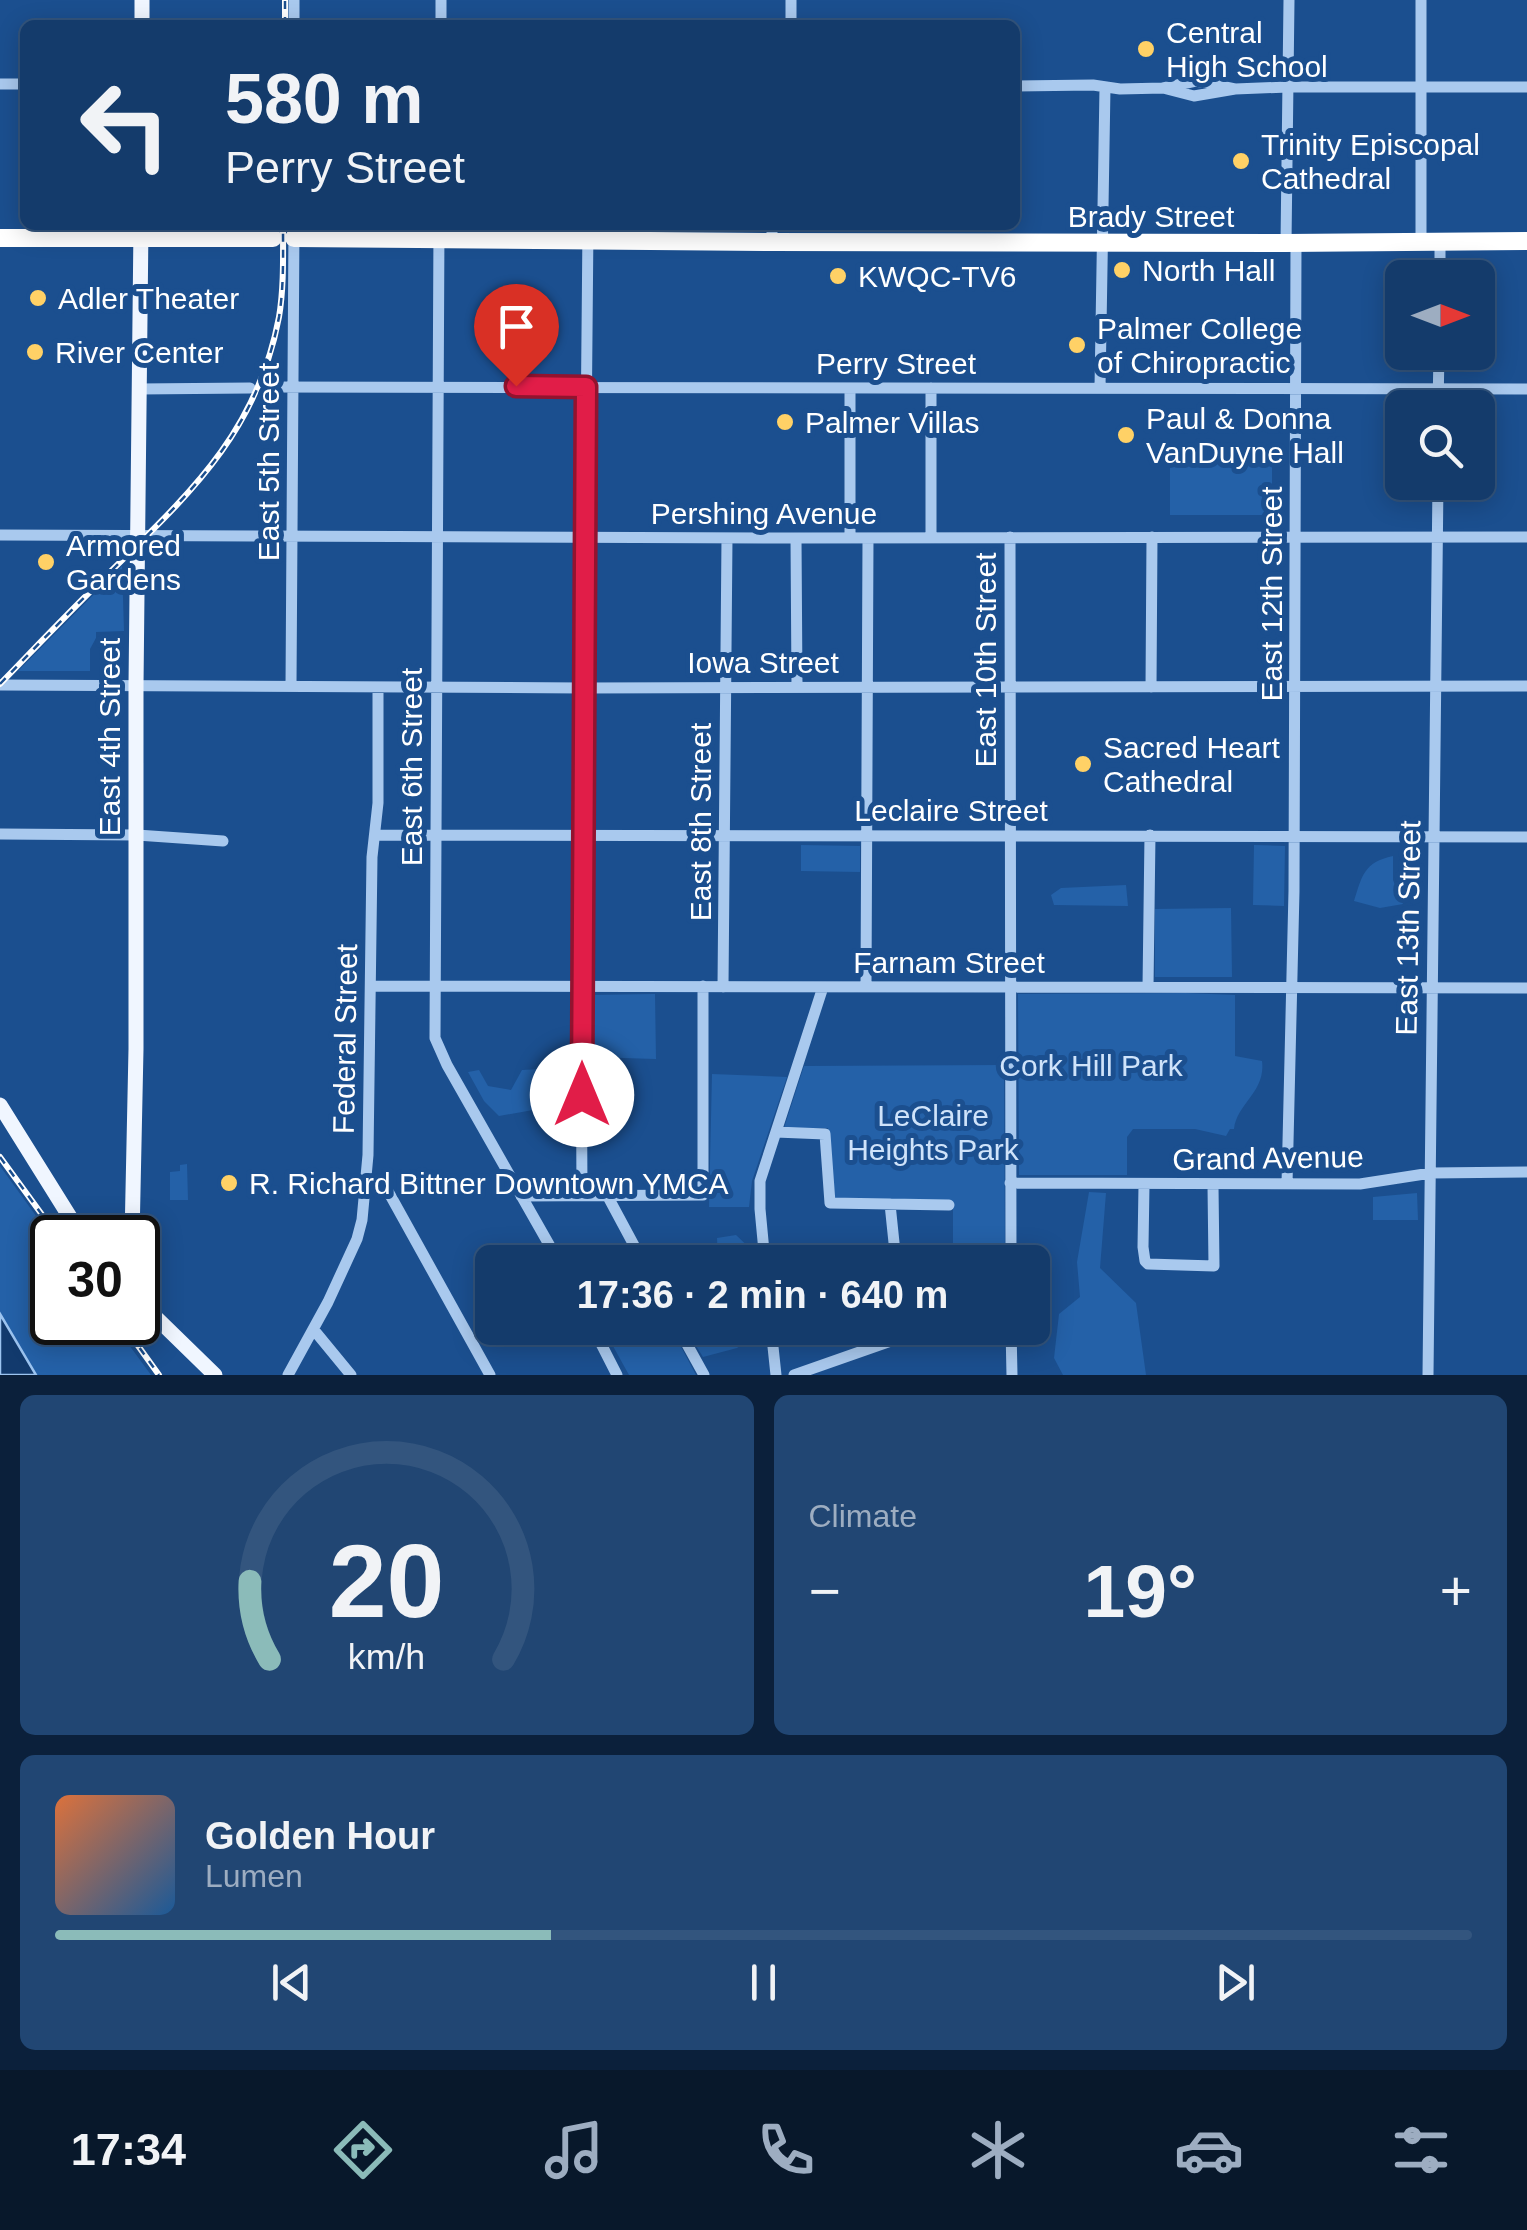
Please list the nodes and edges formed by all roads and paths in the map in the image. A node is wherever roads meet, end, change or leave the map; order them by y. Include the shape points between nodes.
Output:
1 (1289, 0) edge
2 (1421, 0) edge
3 (1020, 86) edge
4 (1288, 86) junction
5 (1105, 87) junction
6 (1421, 87) junction
7 (1527, 87) edge
8 (140, 231) edge
9 (294, 232) edge
10 (439, 232) edge
11 (588, 233) edge
12 (772, 234) edge
13 (0, 238) edge
14 (272, 238) dead end
15 (1431, 240) junction
16 (1527, 240) edge
17 (1102, 243) junction
18 (1291, 243) junction
19 (1436, 260) edge
20 (1439, 370) edge
21 (438, 386) junction
22 (266, 387) dead end
23 (294, 387) junction
24 (586, 387) junction
25 (250, 388) dead end
26 (850, 388) junction
27 (931, 388) junction
28 (1100, 388) junction
29 (139, 389) junction
30 (1527, 389) edge
31 (1296, 390) junction
32 (1385, 390) edge
33 (1438, 390) joint
34 (1438, 500) edge
35 (0, 535) edge
36 (138, 535) junction
37 (292, 536) junction
38 (437, 536) junction
39 (1296, 536) junction
40 (584, 537) junction
41 (1010, 537) junction
42 (1152, 537) junction
43 (1527, 537) edge
44 (727, 538) junction
45 (796, 538) junction
46 (850, 538) junction
47 (868, 538) junction
48 (931, 538) junction
49 (1437, 538) junction
50 (0, 686) edge
51 (136, 686) junction
52 (291, 686) junction
53 (726, 686) junction
54 (796, 686) junction
55 (868, 686) junction
56 (1009, 686) junction
57 (1527, 686) edge
58 (436, 687) junction
59 (1152, 687) junction
60 (1295, 687) junction
61 (1435, 687) junction
62 (378, 688) junction
63 (583, 688) junction
64 (0, 834) edge
65 (137, 835) junction
66 (375, 835) junction
67 (725, 835) junction
68 (1150, 835) junction
69 (436, 836) junction
70 (582, 836) junction
71 (868, 836) junction
72 (1010, 836) junction
73 (1294, 837) junction
74 (1434, 837) junction
75 (1527, 837) edge
76 (223, 840) dead end
77 (372, 986) junction
78 (703, 986) junction
79 (723, 986) junction
80 (1148, 986) junction
81 (434, 987) junction
82 (581, 987) junction
83 (823, 987) junction
84 (866, 987) junction
85 (1292, 987) junction
86 (1010, 988) junction
87 (1432, 988) junction
88 (1527, 988) edge
89 (0, 1105) edge
90 (776, 1132) junction
91 (1527, 1172) edge
92 (1431, 1173) junction
93 (367, 1182) junction
94 (1010, 1183) junction
95 (1288, 1184) junction
96 (1144, 1185) junction
97 (1213, 1186) junction
98 (607, 1195) junction
99 (521, 1196) junction
100 (582, 1196) junction
101 (890, 1204) junction
102 (950, 1205) dead end
103 (69, 1215) edge
104 (132, 1215) edge
105 (550, 1245) edge
106 (634, 1245) edge
107 (763, 1245) edge
108 (894, 1245) edge
109 (1010, 1245) edge
110 (160, 1322) edge
111 (314, 1330) junction
112 (602, 1345) edge
113 (687, 1345) edge
114 (773, 1345) edge
115 (869, 1345) edge
116 (1011, 1345) edge
117 (214, 1375) edge
118 (288, 1375) edge
119 (351, 1375) edge
120 (490, 1375) edge
121 (617, 1375) edge
122 (704, 1375) edge
123 (776, 1375) edge
124 (794, 1375) edge
125 (1012, 1375) edge
126 (1428, 1375) edge

1 - 4 street, East 12th Street
2 - 6 street
3 - 5 street
4 - 5 street via 1235,89 1196,81
4 - 6 street
4 - 18 street, East 12th Street
5 - 17 street
6 - 7 street
6 - 15 street
8 - 13 highway
8 - 14 highway
8 - 29 main road, East 4th Street
9 - 10 highway, Brady Street
9 - 23 street, East 5th Street
10 - 11 highway, Brady Street
10 - 21 street, East 6th Street
11 - 12 highway, Brady Street
11 - 24 street
12 - 17 highway, Brady Street
15 - 16 highway, Brady Street
15 - 18 highway, Brady Street
15 - 19 street
17 - 18 highway, Brady Street
17 - 28 street
18 - 31 street, East 12th Street
20 - 33 street
21 - 23 street, Perry Street
21 - 24 street, Perry Street
21 - 38 street, East 6th Street
22 - 23 street, Perry Street
23 - 37 street, East 5th Street
24 - 26 street, Perry Street
24 - 40 street
25 - 29 street
26 - 27 street, Perry Street
26 - 46 street
27 - 28 street, Perry Street
27 - 48 street, East 10th Street
28 - 31 street, Perry Street
29 - 36 main road, East 4th Street
30 - 33 street, Perry Street
31 - 32 street, Perry Street
31 - 39 street, East 12th Street
34 - 49 street, East 13th Street
35 - 36 street, Pershing Avenue
36 - 37 street, Pershing Avenue
36 - 51 main road, East 4th Street
37 - 38 street, Pershing Avenue
37 - 52 street, East 5th Street
38 - 40 street, Pershing Avenue
38 - 58 street, East 6th Street
39 - 42 street, Pershing Avenue
39 - 49 street, Pershing Avenue
39 - 60 street, East 12th Street
40 - 44 street, Pershing Avenue
40 - 63 street
41 - 42 street, Pershing Avenue
41 - 48 street, Pershing Avenue
41 - 56 street, East 10th Street
42 - 59 street
43 - 49 street, Pershing Avenue
44 - 45 street, Pershing Avenue
44 - 53 street, East 8th Street
45 - 46 street, Pershing Avenue
45 - 54 street
46 - 47 street, Pershing Avenue
47 - 48 street, Pershing Avenue
47 - 55 street
49 - 61 street, East 13th Street
50 - 51 street, Iowa Street
51 - 52 street, Iowa Street
51 - 65 main road, East 4th Street
52 - 62 street, Iowa Street
53 - 54 street, Iowa Street
53 - 63 street, Iowa Street
53 - 67 street, East 8th Street
54 - 55 street, Iowa Street
55 - 56 street, Iowa Street
55 - 71 street
56 - 59 street, Iowa Street
56 - 72 street, East 10th Street
57 - 61 street, Iowa Street
58 - 62 street, Iowa Street
58 - 63 street, Iowa Street
58 - 69 street, East 6th Street
59 - 60 street, Iowa Street
60 - 61 street, Iowa Street
60 - 73 street, East 12th Street
61 - 74 street, East 13th Street
62 - 66 street, Federal Street
63 - 70 street
64 - 65 street
65 - 76 street
65 - 104 main road, East 4th Street
66 - 69 street, Leclaire Street
66 - 77 street, Federal Street
67 - 70 street, Leclaire Street
67 - 71 street, Leclaire Street
67 - 79 street, East 8th Street
68 - 72 street, Leclaire Street
68 - 73 street, Leclaire Street
68 - 80 street
69 - 70 street, Leclaire Street
69 - 81 street, East 6th Street
70 - 82 street
71 - 72 street, Leclaire Street
71 - 84 street
72 - 86 street, East 10th Street
73 - 74 street, Leclaire Street
73 - 85 street, East 12th Street
74 - 75 street, Leclaire Street
74 - 87 street, East 13th Street
77 - 81 street, Farnam Street
77 - 93 street, Federal Street
78 - 79 street, Farnam Street
78 - 82 street, Farnam Street
78 - 98 street via 703,1195
79 - 83 street, Farnam Street
80 - 85 street, Farnam Street
80 - 86 street, Farnam Street
81 - 82 street, Farnam Street
81 - 99 street, East 6th Street via 439,1049
82 - 100 street
83 - 84 street, Farnam Street
83 - 90 street
84 - 86 street, Farnam Street
85 - 87 street, Farnam Street
85 - 95 street, East 12th Street
86 - 94 street, East 10th Street
87 - 88 street, Farnam Street
87 - 92 street, East 13th Street
89 - 103 main road
90 - 101 street via 825,1134 830,1203
90 - 107 street via 760,1180
91 - 92 street, Grand Avenue
92 - 95 street, Grand Avenue via 1360,1184
92 - 126 street, East 13th Street
93 - 111 street, Federal Street via 357,1239
93 - 120 street via 384,1184
94 - 96 street, Grand Avenue
94 - 109 street, East 10th Street
95 - 97 street, Grand Avenue
96 - 97 street, Grand Avenue
96 - 97 street via 1145,1261 1214,1266
98 - 100 street
98 - 106 street
99 - 100 street
99 - 105 street, East 6th Street
101 - 102 street
101 - 108 street
110 - 117 main road
111 - 118 street, Federal Street
111 - 119 street
112 - 121 street
113 - 122 street
114 - 123 street
115 - 124 street
116 - 125 street

